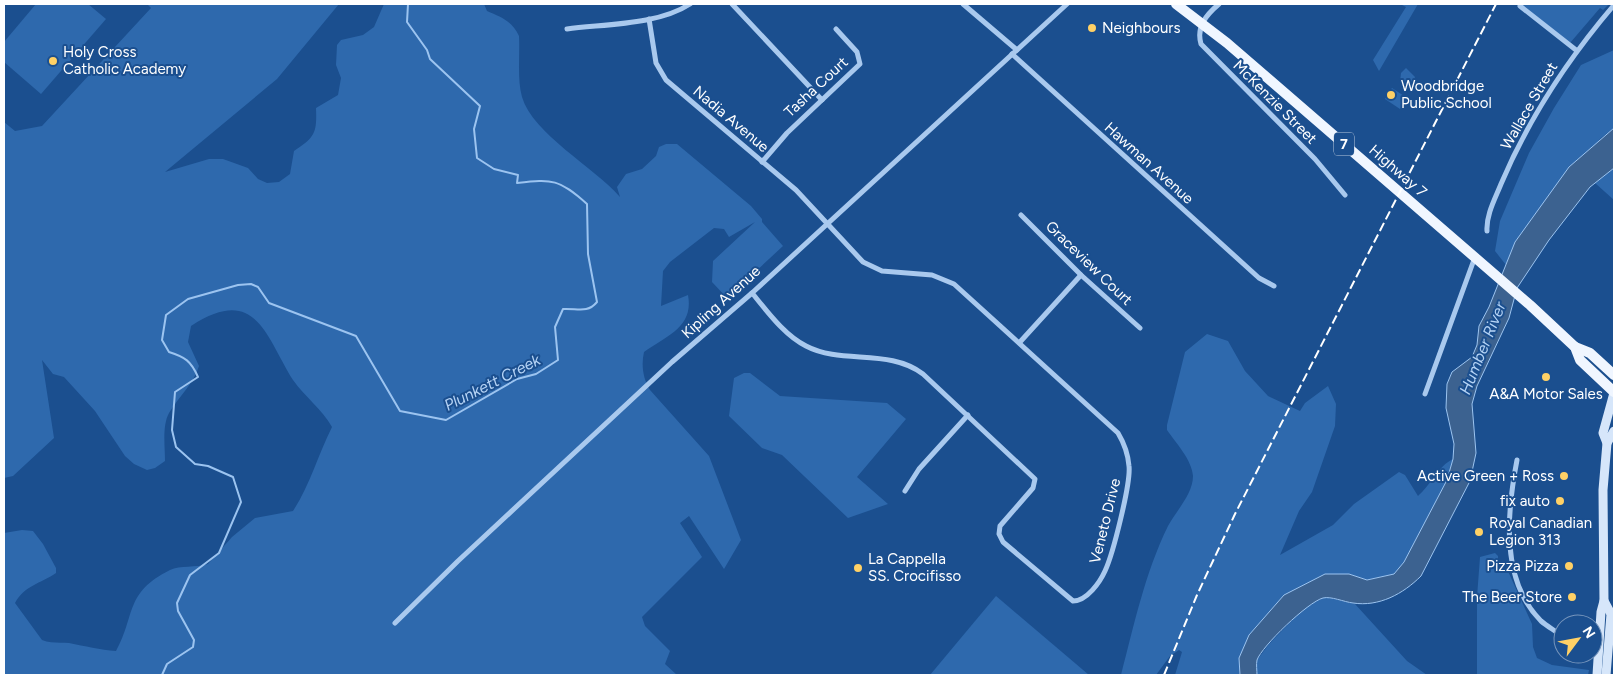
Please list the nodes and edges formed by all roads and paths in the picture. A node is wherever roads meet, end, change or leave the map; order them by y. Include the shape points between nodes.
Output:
1 (690, 4) edge
2 (732, 4) edge
3 (962, 4) edge
4 (1067, 4) edge
5 (1176, 4) edge
6 (1219, 4) edge
7 (1614, 5) edge
8 (1520, 6) dead end
9 (649, 19) junction
10 (1203, 23) junction
11 (567, 29) dead end
12 (836, 29) dead end
13 (1016, 50) junction
14 (1576, 50) junction
15 (1012, 54) junction
16 (822, 100) junction
17 (762, 162) junction
18 (1345, 195) dead end
19 (1021, 215) dead end
20 (826, 223) junction
21 (1487, 231) dead end
22 (1475, 257) junction
23 (1081, 276) junction
24 (1274, 286) dead end
25 (752, 293) junction
26 (1140, 328) dead end
27 (1020, 342) junction
28 (1575, 347) junction
29 (1614, 375) edge
30 (1614, 392) edge
31 (1425, 394) dead end
32 (968, 415) junction
33 (1614, 432) edge
34 (1606, 443) junction
35 (1517, 460) dead end
36 (906, 492) dead end
37 (1601, 614) edge
38 (395, 623) dead end
39 (1553, 630) edge
40 (1603, 655) edge
41 (1606, 675) edge

1 - 9 street
2 - 16 street
3 - 13 street
4 - 13 street, Kipling Avenue
5 - 10 main road, Highway 7 / 7
6 - 10 street
7 - 14 street, Wallace Street
8 - 14 street
9 - 11 street
9 - 17 street, Nadia Avenue via 656,62 666,80
10 - 18 street, McKenzie Street via 1198,36 1205,50 1315,159
10 - 22 main road, Highway 7 / 7
12 - 16 street, Tasha Court via 857,52 860,64
13 - 15 street, Kipling Avenue
14 - 21 street, Wallace Street via 1519,142 1489,216
15 - 20 street, Kipling Avenue
15 - 24 street, Hawman Avenue via 1258,278
16 - 17 street, Tasha Court
17 - 20 street, Nadia Avenue via 803,196
19 - 23 street, Graceview Court
20 - 25 street, Kipling Avenue
20 - 27 street, Veneto Drive via 858,258 869,265 888,272 925,274 949,281
22 - 28 main road, Highway 7 / 7
22 - 31 street
23 - 26 street, Graceview Court
23 - 27 street
25 - 32 street, Veneto Drive via 802,344 827,353 908,365 923,374
25 - 38 street, Kipling Avenue via 672,362
27 - 32 street, Veneto Drive via 1112,426 1123,442 1128,458 1128,484 1108,565 1102,578 1084,598 1077,601 1069,599 1001,538 1000,526 1033,488 1035,478
28 - 29 main road, Highway 7 / 7 via 1590,353
28 - 30 main road, Highway 7 / 7 via 1580,360
30 - 34 main road via 1603,433
32 - 36 street via 919,469
33 - 34 main road
34 - 37 main road via 1604,601
35 - 39 street via 1511,513 1513,566 1530,608
40 - 41 main road

